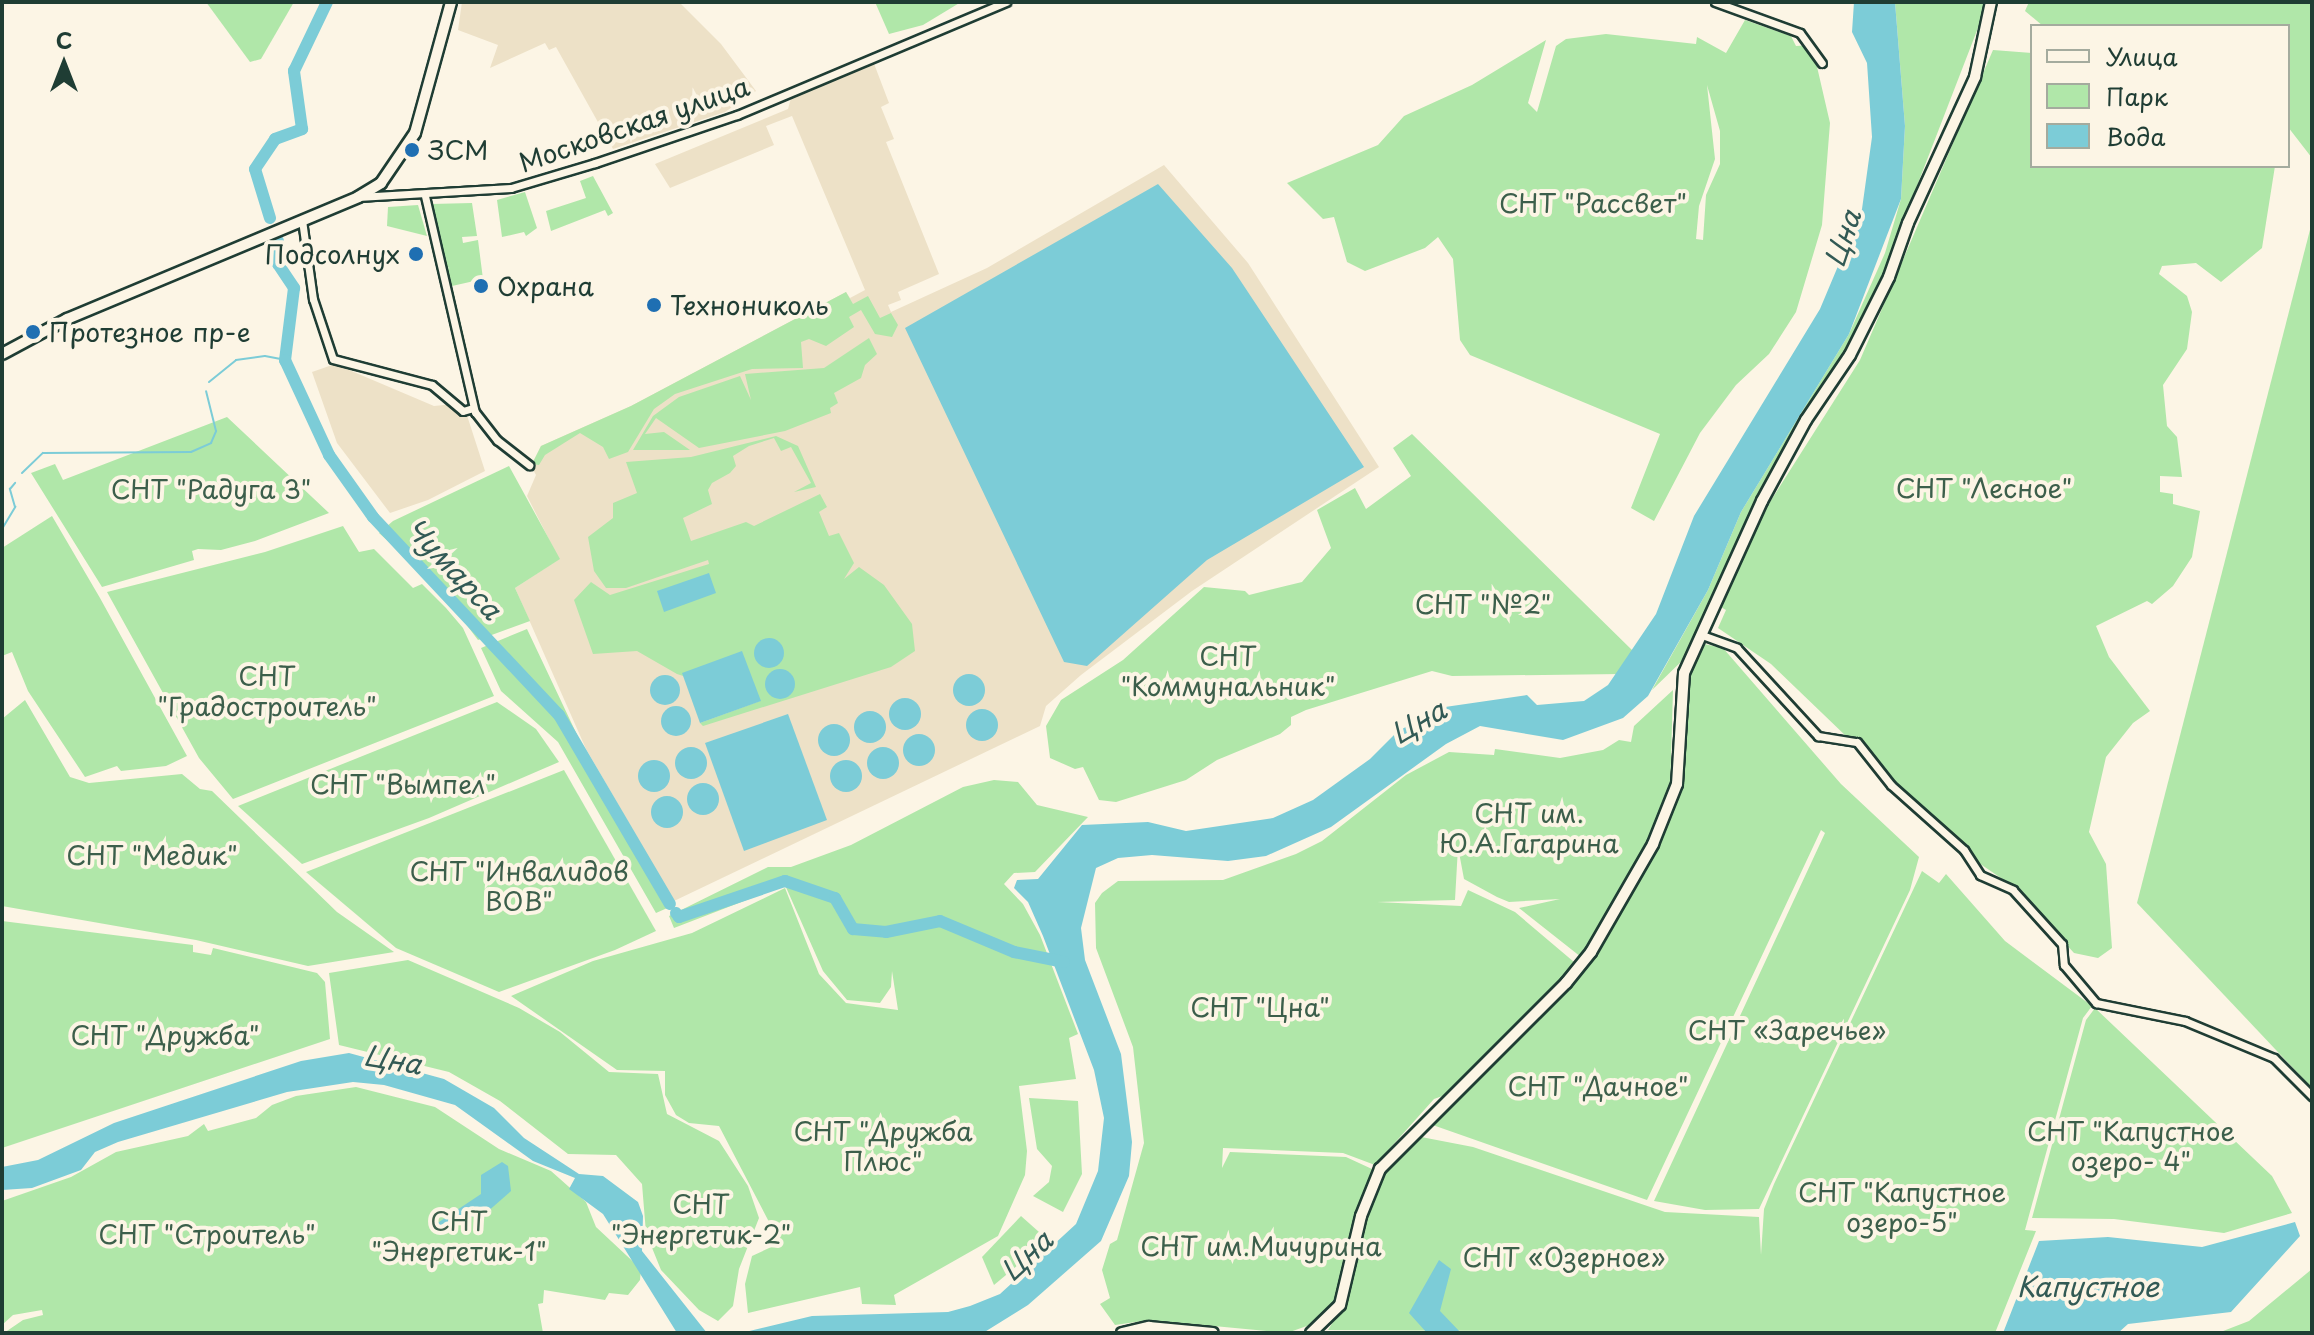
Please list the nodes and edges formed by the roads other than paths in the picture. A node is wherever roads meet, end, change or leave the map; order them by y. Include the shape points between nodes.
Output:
1 (451, 2) edge
2 (1006, 2) edge
3 (1715, 2) edge
4 (1991, 2) edge
5 (1822, 63) dead end
6 (425, 196) junction
7 (358, 197) junction
8 (302, 220) junction
9 (3, 352) edge
10 (473, 408) junction
11 (529, 465) dead end
12 (1702, 635) junction
13 (2312, 1096) edge
14 (1122, 1333) edge
15 (1213, 1333) edge
16 (1311, 1333) edge

1 - 7 street via 408,147 388,176
2 - 6 street, Московская улица via 737,115 613,157 511,188
3 - 5 street via 1800,33
4 - 12 street via 1975,77 1889,277 1850,355 1806,420 1762,501
6 - 7 street, Московская улица
6 - 10 street
7 - 8 street, Московская улица
8 - 9 street, Московская улица via 67,319
8 - 10 street via 313,299 333,359 432,385 463,411
10 - 11 street via 497,440
12 - 13 street via 1737,648 1818,736 1857,742 1891,785 1964,850 1980,875 2013,890 2062,944 2064,965 2096,1003 2185,1021 2274,1058
12 - 16 street via 1681,683 1677,784 1653,844 1591,952 1566,983 1380,1169 1361,1216 1340,1305
14 - 15 street via 1163,1327

